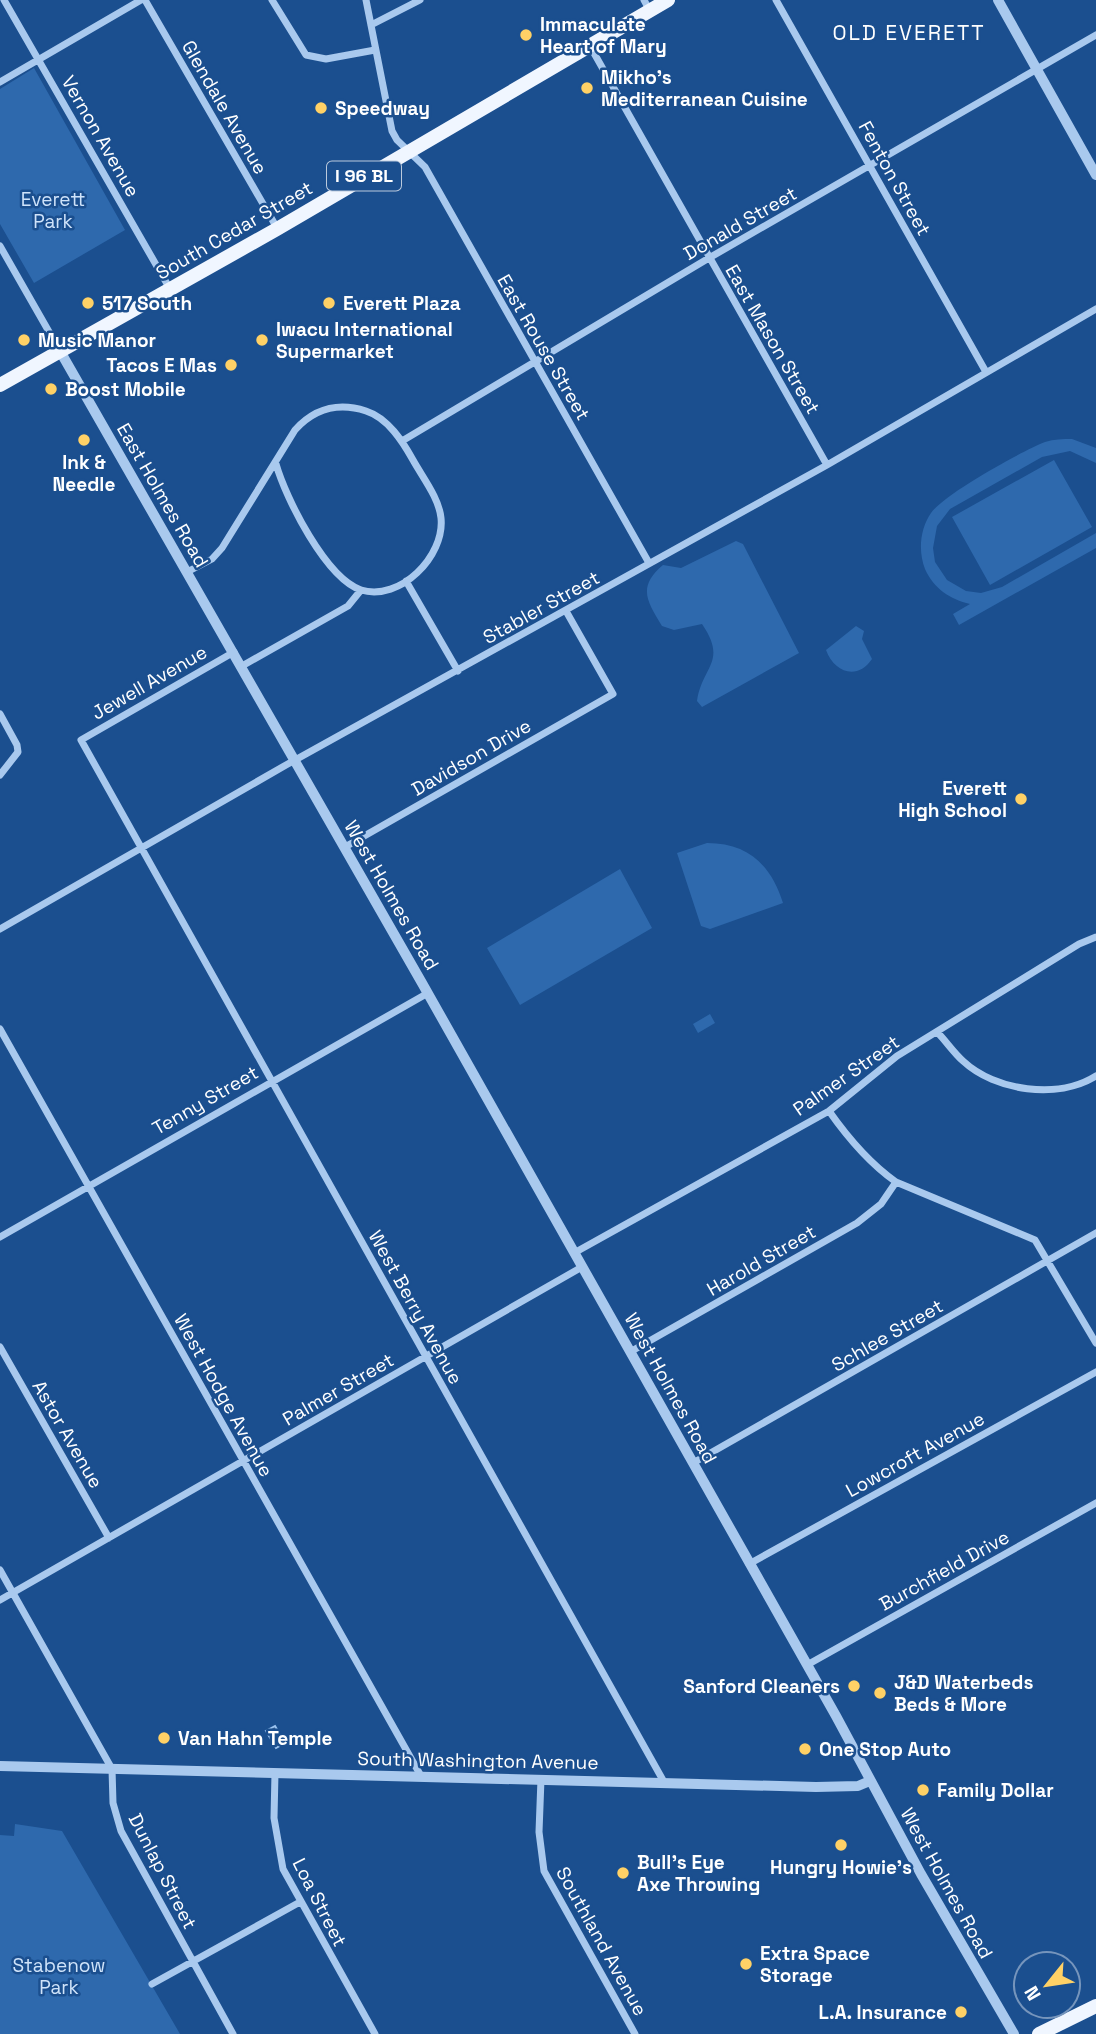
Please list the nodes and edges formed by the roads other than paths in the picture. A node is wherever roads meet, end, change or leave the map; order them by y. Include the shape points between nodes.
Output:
1 (4, 0) edge
2 (143, 0) edge
3 (272, 0) edge
4 (366, 0) edge
5 (420, 0) edge
6 (668, 0) edge
7 (776, 0) edge
8 (998, 0) edge
9 (647, 5) edge
10 (371, 25) junction
11 (1096, 35) edge
12 (590, 46) junction
13 (375, 50) junction
14 (38, 60) junction
15 (1038, 69) junction
16 (0, 82) edge
17 (407, 151) junction
18 (871, 165) junction
19 (1096, 175) edge
20 (277, 229) junction
21 (0, 246) edge
22 (709, 258) junction
23 (171, 289) junction
24 (1096, 309) edge
25 (60, 351) junction
26 (536, 363) junction
27 (986, 372) junction
28 (0, 385) edge
29 (402, 441) junction
30 (276, 464) junction
31 (827, 465) junction
32 (649, 563) junction
33 (187, 572) junction
34 (406, 581) junction
35 (362, 590) junction
36 (566, 611) junction
37 (234, 652) junction
38 (242, 666) junction
39 (458, 671) junction
40 (0, 715) edge
41 (80, 740) joint
42 (296, 761) junction
43 (0, 775) edge
44 (345, 847) junction
45 (141, 849) junction
46 (0, 929) edge
47 (1096, 937) edge
48 (428, 993) junction
49 (0, 1029) edge
50 (937, 1032) junction
51 (1096, 1076) edge
52 (270, 1080) junction
53 (829, 1111) junction
54 (896, 1182) junction
55 (88, 1186) junction
56 (1096, 1233) edge
57 (0, 1237) edge
58 (574, 1253) junction
59 (1049, 1261) junction
60 (582, 1267) junction
61 (1096, 1343) edge
62 (0, 1347) edge
63 (630, 1352) junction
64 (426, 1357) junction
65 (1096, 1372) edge
66 (243, 1460) junction
67 (693, 1463) junction
68 (1096, 1503) edge
69 (109, 1538) junction
70 (750, 1564) junction
71 (0, 1570) edge
72 (13, 1593) junction
73 (0, 1600) edge
74 (807, 1665) junction
75 (0, 1766) edge
76 (112, 1769) junction
77 (275, 1773) junction
78 (421, 1776) junction
79 (541, 1779) junction
80 (870, 1781) junction
81 (664, 1782) junction
82 (300, 1902) junction
83 (191, 1961) junction
84 (152, 1984) dead end
85 (1096, 2006) edge
86 (233, 2034) edge
87 (375, 2034) edge
88 (635, 2034) edge
89 (1014, 2034) edge
90 (1040, 2034) edge

1 - 14 street, Vernon Avenue
2 - 14 street
2 - 20 street, Glendale Avenue
3 - 13 street via 306,55 326,59
4 - 10 street, East Rouse Street
5 - 10 street
6 - 9 main road, South Cedar Street / I 96 BL
7 - 18 street, Fenton Street
8 - 15 street
9 - 12 main road, South Cedar Street / I 96 BL
10 - 13 street, East Rouse Street
11 - 15 street, Donald Street
12 - 17 main road, South Cedar Street / I 96 BL
12 - 22 street, East Mason Street
13 - 17 street, East Rouse Street via 392,131
14 - 16 street
14 - 23 street, Vernon Avenue
15 - 18 street, Donald Street
15 - 19 street
17 - 20 main road, South Cedar Street / I 96 BL
17 - 26 street, East Rouse Street via 425,167
18 - 22 street, Donald Street
18 - 27 street, Fenton Street
20 - 23 main road, South Cedar Street / I 96 BL
21 - 25 street, East Holmes Road
22 - 26 street, Donald Street
22 - 31 street, East Mason Street
23 - 25 main road, South Cedar Street / I 96 BL
24 - 27 street, Stabler Street
25 - 28 main road, South Cedar Street / I 96 BL
25 - 33 street, East Holmes Road
26 - 29 street, Donald Street
26 - 32 street, East Rouse Street
27 - 31 street, Stabler Street
29 - 30 street via 372,412 352,406 317,411 295,430
29 - 34 street via 437,503 441,519 429,564
30 - 33 street via 222,548
30 - 35 street via 295,507 332,568
31 - 32 street, Stabler Street
32 - 36 street, Stabler Street
33 - 37 street, East Holmes Road
34 - 35 street via 386,589
34 - 39 street
35 - 38 street via 348,606
36 - 39 street, Stabler Street
36 - 44 street, Davidson Drive via 613,694
37 - 38 street, East Holmes Road
37 - 41 street, Jewell Avenue
38 - 42 street, East Holmes Road
39 - 42 street, Stabler Street
40 - 43 street via 18,752
41 - 45 street, West Berry Avenue
42 - 44 street, West Holmes Road
42 - 45 street, Stabler Street
44 - 48 street, West Holmes Road
45 - 46 street, Stabler Street
45 - 52 street, West Berry Avenue
47 - 50 street, Palmer Street
48 - 52 street, Tenny Street
48 - 58 street, West Holmes Road
49 - 55 street, West Hodge Avenue
50 - 51 street via 963,1062 988,1079 1016,1087 1065,1087
50 - 53 street, Palmer Street via 897,1056
52 - 55 street, Tenny Street
52 - 64 street, West Berry Avenue
53 - 54 street via 844,1133
53 - 58 street, Palmer Street
54 - 59 street via 1035,1240
54 - 63 street, Harold Street via 881,1204 857,1223
55 - 57 street, Tenny Street
55 - 66 street, West Hodge Avenue
56 - 59 street, Schlee Street
58 - 60 street, West Holmes Road
59 - 61 street
59 - 67 street, Schlee Street
60 - 63 street, West Holmes Road
60 - 64 street, Palmer Street
62 - 69 street, Astor Avenue
63 - 67 street, West Holmes Road
64 - 66 street, Palmer Street
64 - 81 street, West Berry Avenue
65 - 70 street, Lowcroft Avenue
66 - 69 street, Palmer Street
66 - 78 street, West Hodge Avenue
67 - 70 street, West Holmes Road
68 - 74 street, Burchfield Drive
69 - 72 street, Palmer Street
70 - 74 street, West Holmes Road
71 - 72 street, Dunlap Street
72 - 73 street, Palmer Street
72 - 76 street, Dunlap Street
74 - 80 street, West Holmes Road
75 - 76 street, South Washington Avenue
76 - 77 street, South Washington Avenue
76 - 83 street, Dunlap Street via 113,1803 121,1831
77 - 78 street, South Washington Avenue
77 - 82 street, Loa Street via 276,1838 283,1869
78 - 79 street, South Washington Avenue
79 - 81 street, South Washington Avenue
79 - 88 street, Southland Avenue via 539,1832 544,1871
80 - 81 street, South Washington Avenue via 858,1786 816,1787
80 - 89 street, West Holmes Road
82 - 83 street
82 - 87 street, Loa Street
83 - 84 street
83 - 86 street, Dunlap Street
85 - 90 main road

